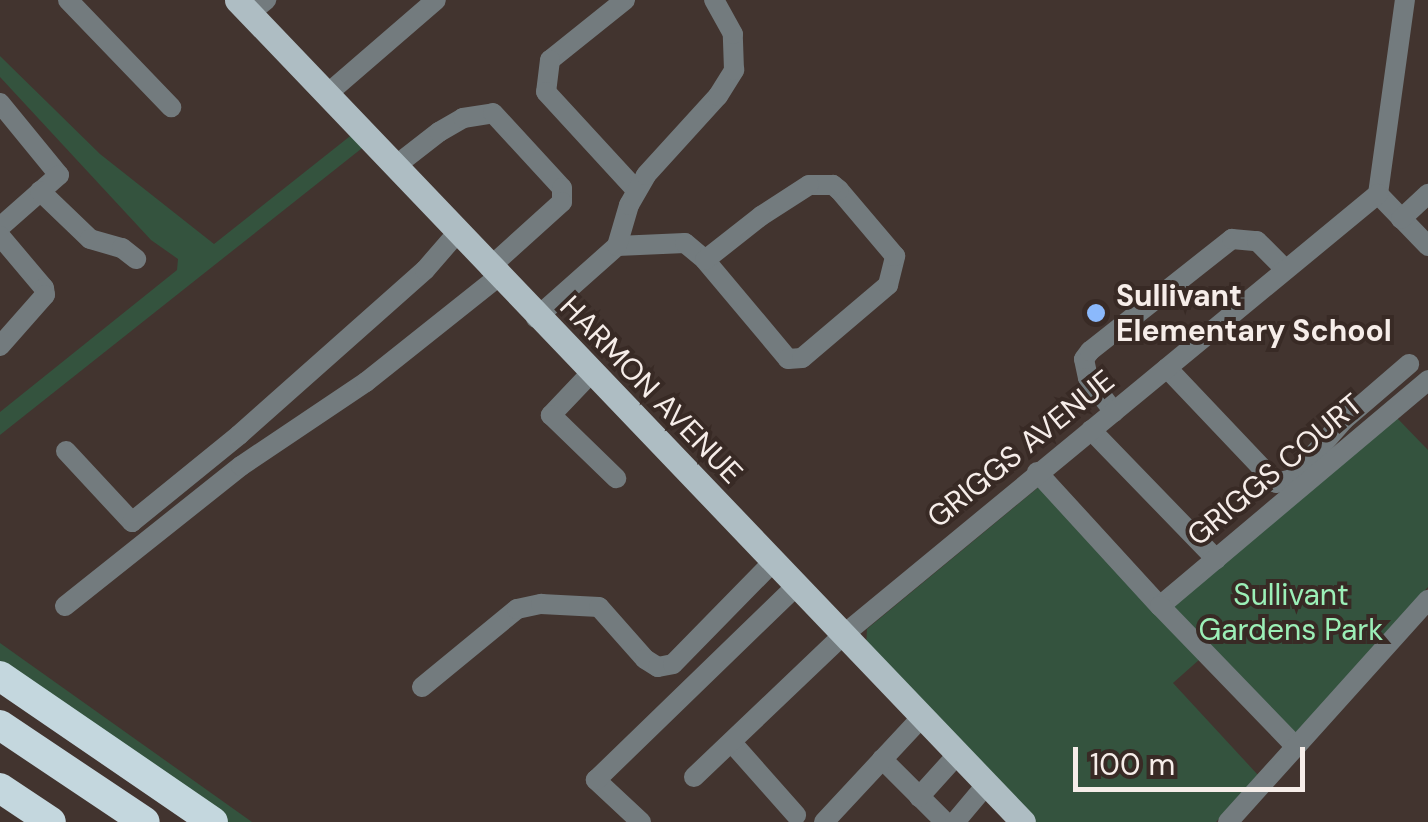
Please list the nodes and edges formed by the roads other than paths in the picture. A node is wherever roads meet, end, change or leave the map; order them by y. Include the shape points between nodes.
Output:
1 (68, 0) edge
2 (436, 0) edge
3 (625, 0) edge
4 (714, 0) edge
5 (1405, 0) edge
6 (251, 4) edge
7 (326, 96) junction
8 (0, 103) edge
9 (170, 107) dead end
10 (394, 167) junction
11 (40, 191) junction
12 (636, 191) junction
13 (1378, 194) junction
14 (1428, 194) edge
15 (1401, 218) junction
16 (0, 227) edge
17 (457, 233) junction
18 (0, 236) edge
19 (617, 246) junction
20 (1428, 246) edge
21 (136, 259) dead end
22 (705, 260) junction
23 (1284, 268) junction
24 (494, 272) junction
25 (536, 318) junction
26 (0, 346) edge
27 (1408, 364) dead end
28 (1167, 368) junction
29 (590, 374) junction
30 (1428, 380) edge
31 (1114, 412) junction
32 (1091, 430) junction
33 (66, 451) dead end
34 (1037, 472) junction
35 (616, 478) dead end
36 (1216, 559) junction
37 (772, 563) junction
38 (795, 588) junction
39 (1427, 603) edge
40 (64, 606) dead end
41 (1160, 606) junction
42 (842, 636) junction
43 (0, 676) edge
44 (422, 687) dead end
45 (922, 718) junction
46 (0, 726) edge
47 (733, 744) junction
48 (1296, 747) junction
49 (957, 755) junction
50 (882, 759) junction
51 (694, 777) dead end
52 (986, 785) junction
53 (0, 788) edge
54 (920, 797) junction
55 (796, 814) dead end
56 (51, 822) edge
57 (145, 822) edge
58 (214, 822) edge
59 (641, 822) edge
60 (824, 822) edge
61 (945, 822) edge
62 (955, 822) edge
63 (1022, 822) edge
64 (1228, 822) edge

1 - 9 street
2 - 7 street
3 - 12 street via 550,60 546,92
4 - 12 street via 733,34 734,70
5 - 13 street
6 - 7 main road, HARMON AVENUE
7 - 10 main road, HARMON AVENUE
8 - 11 street via 59,175
10 - 17 main road, HARMON AVENUE
10 - 24 street via 451,125 493,113 562,188 562,202
11 - 16 street
11 - 21 street via 90,239
12 - 19 street
13 - 15 street
13 - 23 street, GRIGGS AVENUE
14 - 15 street
15 - 20 street
17 - 24 main road, HARMON AVENUE
17 - 33 street via 426,270 132,522
18 - 26 street via 45,295
19 - 22 street via 685,244
19 - 25 street
22 - 22 street via 788,359 802,358 888,286 894,256 839,190 810,185
23 - 28 street, GRIGGS AVENUE
23 - 31 street via 1257,241 1232,239 1090,351 1084,359 1088,378
24 - 25 main road, HARMON AVENUE
24 - 40 street via 366,382 241,466
25 - 29 main road, HARMON AVENUE
27 - 28 street via 1344,420 1292,479 1276,484
28 - 31 street, GRIGGS AVENUE
29 - 35 street via 551,415
29 - 37 main road, HARMON AVENUE
30 - 36 street, GRIGGS COURT
31 - 32 street, GRIGGS AVENUE
32 - 34 street, GRIGGS AVENUE
32 - 36 street
34 - 41 street
34 - 42 street, GRIGGS AVENUE
36 - 41 street, GRIGGS COURT
37 - 38 main road, HARMON AVENUE
37 - 44 street via 673,664 645,659 599,607 541,604 518,609
38 - 42 main road, HARMON AVENUE
38 - 59 street via 596,780
39 - 48 street
41 - 48 street
42 - 45 main road, HARMON AVENUE
42 - 47 street, GRIGGS AVENUE
43 - 58 highway
45 - 49 main road, HARMON AVENUE
45 - 50 street
46 - 57 highway
47 - 51 street, GRIGGS AVENUE
47 - 55 street
48 - 64 street
49 - 52 main road, HARMON AVENUE
49 - 54 street
50 - 54 street
50 - 60 street
52 - 62 street
52 - 63 main road, HARMON AVENUE
53 - 56 highway
54 - 61 street

